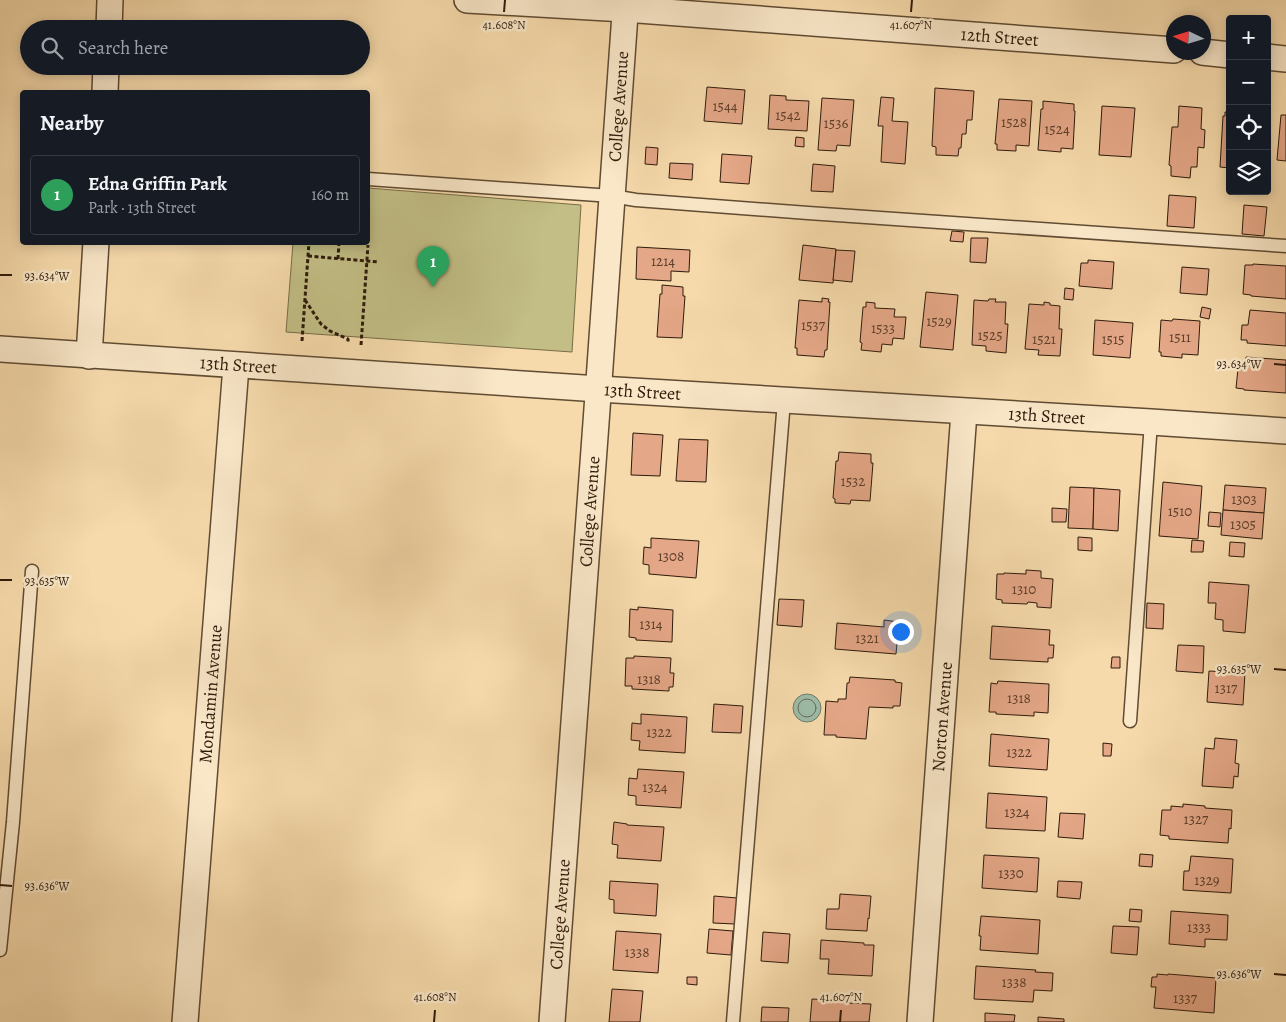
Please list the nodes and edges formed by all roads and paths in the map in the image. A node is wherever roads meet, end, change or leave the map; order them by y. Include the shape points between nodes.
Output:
1 (110, 0) edge
2 (467, 0) edge
3 (626, 4) edge
4 (109, 20) edge
5 (1166, 49) edge
6 (1211, 53) edge
7 (1226, 55) edge
8 (1271, 58) edge
9 (1286, 59) edge
10 (106, 75) edge
11 (105, 90) edge
12 (370, 179) edge
13 (612, 196) junction
14 (96, 245) edge
15 (309, 245) edge
16 (339, 245) edge
17 (368, 246) dead end
18 (1286, 246) edge
19 (308, 256) junction
20 (338, 259) junction
21 (367, 261) junction
22 (379, 262) dead end
23 (305, 300) junction
24 (302, 341) dead end
25 (348, 344) dead end
26 (361, 345) dead end
27 (0, 349) edge
28 (89, 356) junction
29 (236, 366) junction
30 (599, 389) junction
31 (784, 400) junction
32 (964, 412) junction
33 (1151, 422) junction
34 (1286, 431) edge
35 (32, 571) dead end
36 (1130, 722) dead end
37 (0, 950) edge
38 (186, 1022) edge
39 (552, 1022) edge
40 (733, 1022) edge
41 (920, 1022) edge

1 - 4 street
2 - 3 street, 12th Street
3 - 5 street, 12th Street
3 - 13 street, College Avenue
6 - 7 street
8 - 9 street
10 - 11 street
12 - 13 lane
13 - 18 lane
13 - 30 street, College Avenue
14 - 28 street
15 - 19 path
16 - 20 path
17 - 21 path
19 - 20 path
19 - 23 path
20 - 21 path
21 - 22 path
21 - 26 path
23 - 24 path
23 - 25 path via 321,324 348,339
27 - 28 street, 13th Street
28 - 29 street, 13th Street
29 - 30 street, 13th Street
29 - 38 street, Mondamin Avenue
30 - 31 street, 13th Street
30 - 39 street, College Avenue
31 - 32 street, 13th Street
31 - 40 lane
32 - 33 street, 13th Street
32 - 41 street, Norton Avenue
33 - 34 street, 13th Street
33 - 36 lane
35 - 37 lane

